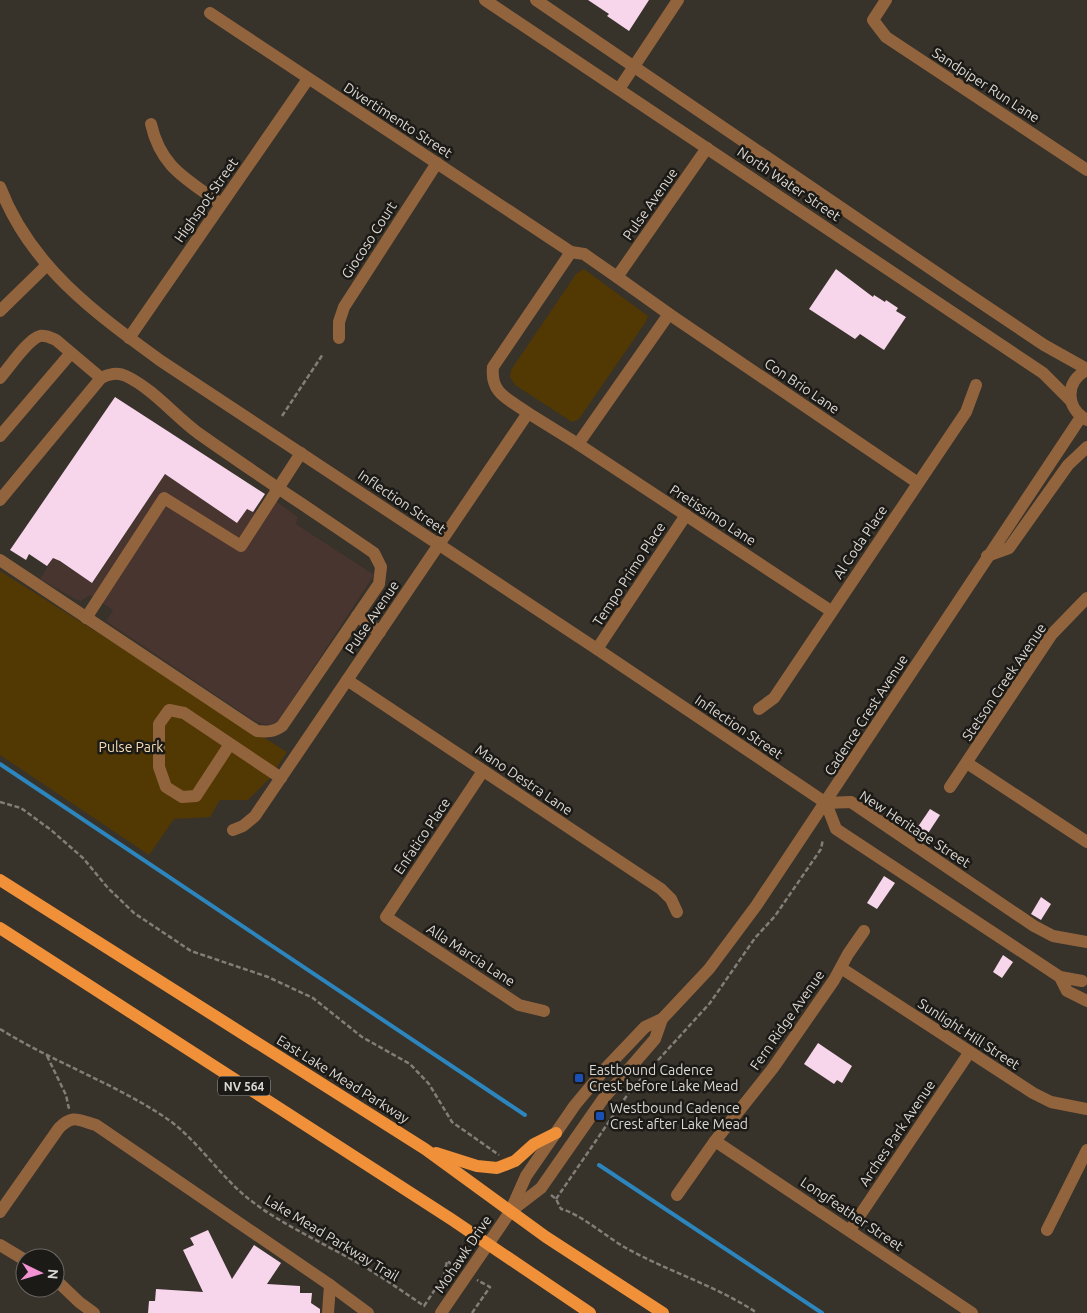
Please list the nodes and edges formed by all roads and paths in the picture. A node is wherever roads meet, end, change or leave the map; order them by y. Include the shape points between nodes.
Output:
1 (485, 0) edge
2 (536, 0) edge
3 (678, 0) edge
4 (886, 0) edge
5 (210, 13) dead end
6 (634, 67) junction
7 (308, 79) junction
8 (619, 89) junction
9 (151, 124) dead end
10 (707, 148) junction
11 (437, 163) junction
12 (1087, 170) edge
13 (0, 187) edge
14 (221, 204) junction
15 (571, 252) junction
16 (46, 266) junction
17 (617, 277) junction
18 (0, 311) edge
19 (669, 314) junction
20 (129, 338) junction
21 (340, 338) dead end
22 (71, 353) junction
23 (323, 354) dead end
24 (1087, 369) edge
25 (0, 378) edge
26 (100, 378) junction
27 (976, 385) dead end
28 (1070, 400) junction
29 (528, 413) junction
30 (282, 416) dead end
31 (1084, 418) edge
32 (0, 436) edge
33 (578, 444) junction
34 (1087, 447) edge
35 (301, 453) junction
36 (918, 483) junction
37 (278, 488) junction
38 (0, 500) edge
39 (686, 515) junction
40 (439, 544) junction
41 (988, 556) junction
42 (0, 560) edge
43 (1087, 598) edge
44 (831, 611) junction
45 (357, 616) junction
46 (86, 618) junction
47 (380, 632) junction
48 (597, 649) junction
49 (347, 680) junction
50 (758, 709) dead end
51 (230, 744) junction
52 (968, 763) junction
53 (483, 770) junction
54 (281, 778) junction
55 (950, 787) dead end
56 (0, 802) edge
57 (826, 803) junction
58 (233, 830) dead end
59 (823, 839) dead end
60 (1087, 842) edge
61 (0, 880) edge
62 (677, 912) dead end
63 (386, 917) joint
64 (0, 928) edge
65 (864, 931) dead end
66 (1087, 942) edge
67 (841, 968) junction
68 (1060, 977) junction
69 (1082, 981) dead end
70 (1087, 1001) edge
71 (544, 1011) dead end
72 (662, 1019) junction
73 (0, 1029) edge
74 (969, 1053) junction
75 (46, 1055) junction
76 (1087, 1109) edge
77 (71, 1119) junction
78 (556, 1133) junction
79 (715, 1141) junction
80 (425, 1149) junction
81 (1087, 1150) edge
82 (510, 1164) junction
83 (542, 1188) junction
84 (677, 1195) dead end
85 (556, 1199) junction
86 (0, 1212) edge
87 (510, 1212) junction
88 (850, 1230) junction
89 (1047, 1230) dead end
90 (0, 1245) edge
91 (488, 1245) junction
92 (15, 1254) edge
93 (468, 1275) junction
94 (330, 1285) junction
95 (65, 1289) edge
96 (94, 1313) edge
97 (328, 1313) edge
98 (368, 1313) edge
99 (441, 1313) edge
100 (472, 1313) edge
101 (590, 1313) edge
102 (663, 1313) edge
103 (757, 1313) edge
104 (972, 1313) edge

1 - 8 street, North Water Street
2 - 6 street, North Water Street
3 - 6 street
4 - 12 street, Sandpiper Run Lane via 873,20 886,37
5 - 7 street, Divertimento Street
6 - 8 street
6 - 24 street, North Water Street via 1044,346
7 - 11 street, Divertimento Street
7 - 14 street, Highspot Street
8 - 10 street, North Water Street
9 - 14 street via 164,158 176,171
10 - 17 street, Pulse Avenue
10 - 28 street, North Water Street via 1043,373
11 - 15 street, Divertimento Street
11 - 21 street, Giocoso Court via 344,307 339,322
13 - 16 street, Inflection Street via 12,216
14 - 20 street, Highspot Street
15 - 17 street via 584,254
15 - 29 street via 493,367 495,388
16 - 18 street
16 - 20 street, Inflection Street via 78,299
17 - 19 street
19 - 33 street
19 - 36 street, Con Brio Lane
20 - 35 street, Inflection Street
22 - 25 street via 56,340 40,336 32,340
22 - 26 street
22 - 32 street
23 - 30 path
24 - 28 street via 1072,385
26 - 37 street via 115,374 128,377 159,399 182,421
26 - 38 street
27 - 36 street, Al Coda Place via 966,412
28 - 31 street, North Water Street
29 - 33 street
29 - 40 street, Pulse Avenue
31 - 41 street, Cadence Crest Avenue
33 - 39 street, Pretissimo Lane
34 - 41 street via 1068,465 1009,548
35 - 37 street
35 - 40 street, Inflection Street
36 - 44 street, Al Coda Place
37 - 45 street via 374,553 379,560 382,572 379,584
37 - 46 street via 240,546 164,498
39 - 44 street, Pretissimo Lane
39 - 48 street, Tempo Primo Place
40 - 47 street, Pulse Avenue
40 - 48 street, Inflection Street
41 - 57 street, Cadence Crest Avenue
42 - 46 street
43 - 52 street, Stetson Creek Avenue via 1052,634
44 - 50 street, Al Coda Place via 774,698
45 - 46 street via 282,726 267,732 257,731
45 - 47 street
47 - 49 street, Pulse Avenue
48 - 57 street, Inflection Street
49 - 53 street, Mano Destra Lane
49 - 54 street, Pulse Avenue
51 - 51 street via 184,713 169,710 158,724 160,768 166,787 182,797 196,796
51 - 54 street
52 - 55 street, Stetson Creek Avenue
52 - 60 street
53 - 62 street, Mano Destra Lane via 661,889
53 - 63 street, Enfatico Place
54 - 58 street, Pulse Avenue via 256,816
56 - 82 path via 21,808 51,830 84,858 134,913 191,951 268,977 313,998 362,1037 410,1064 429,1084 452,1122
57 - 66 street, New Heritage Street via 851,802 1034,926 1053,936
57 - 68 street via 836,829
57 - 72 street, Cadence Crest Avenue via 733,938
59 - 85 path via 821,849 775,916 755,938 698,1017 630,1091
61 - 80 main road, East Lake Mead Parkway
63 - 71 street, Alla Marcia Lane via 519,1005
64 - 91 main road, NV 564
65 - 67 street, Fern Ridge Avenue
67 - 74 street, Sunlight Hill Street
67 - 79 street, Fern Ridge Avenue via 773,1068
68 - 69 street
68 - 70 street via 1067,990
72 - 78 street, Cadence Crest Avenue via 645,1027 605,1069
72 - 83 street, Cadence Crest Avenue via 655,1039 604,1098
73 - 75 path, Lake Mead Parkway Trail
74 - 76 street, Sunlight Hill Street via 1051,1102
74 - 88 street, Arches Park Avenue
75 - 77 path via 66,1095
75 - 93 path, Lake Mead Parkway Trail via 123,1092 164,1117 186,1134 249,1199 292,1229 376,1273 424,1306 444,1276 447,1261
77 - 86 street via 59,1128
77 - 94 street via 96,1125
78 - 82 main road via 534,1144 523,1157
78 - 87 street, Cadence Crest Avenue via 526,1176
79 - 84 street, Fern Ridge Avenue
79 - 88 street, Longfeather Street
80 - 82 main road via 477,1166 497,1168
80 - 87 main road, East Lake Mead Parkway
81 - 89 street
83 - 85 path
83 - 87 street, Cadence Crest Avenue
85 - 103 path via 561,1209 625,1248
87 - 91 street, Mohawk Drive
87 - 102 main road, East Lake Mead Parkway
88 - 104 street, Longfeather Street
90 - 92 street
91 - 93 street, Mohawk Drive
91 - 101 main road, NV 564
93 - 99 street, Mohawk Drive
93 - 100 path, Lake Mead Parkway Trail via 490,1287
94 - 97 street
94 - 98 street
95 - 96 street

